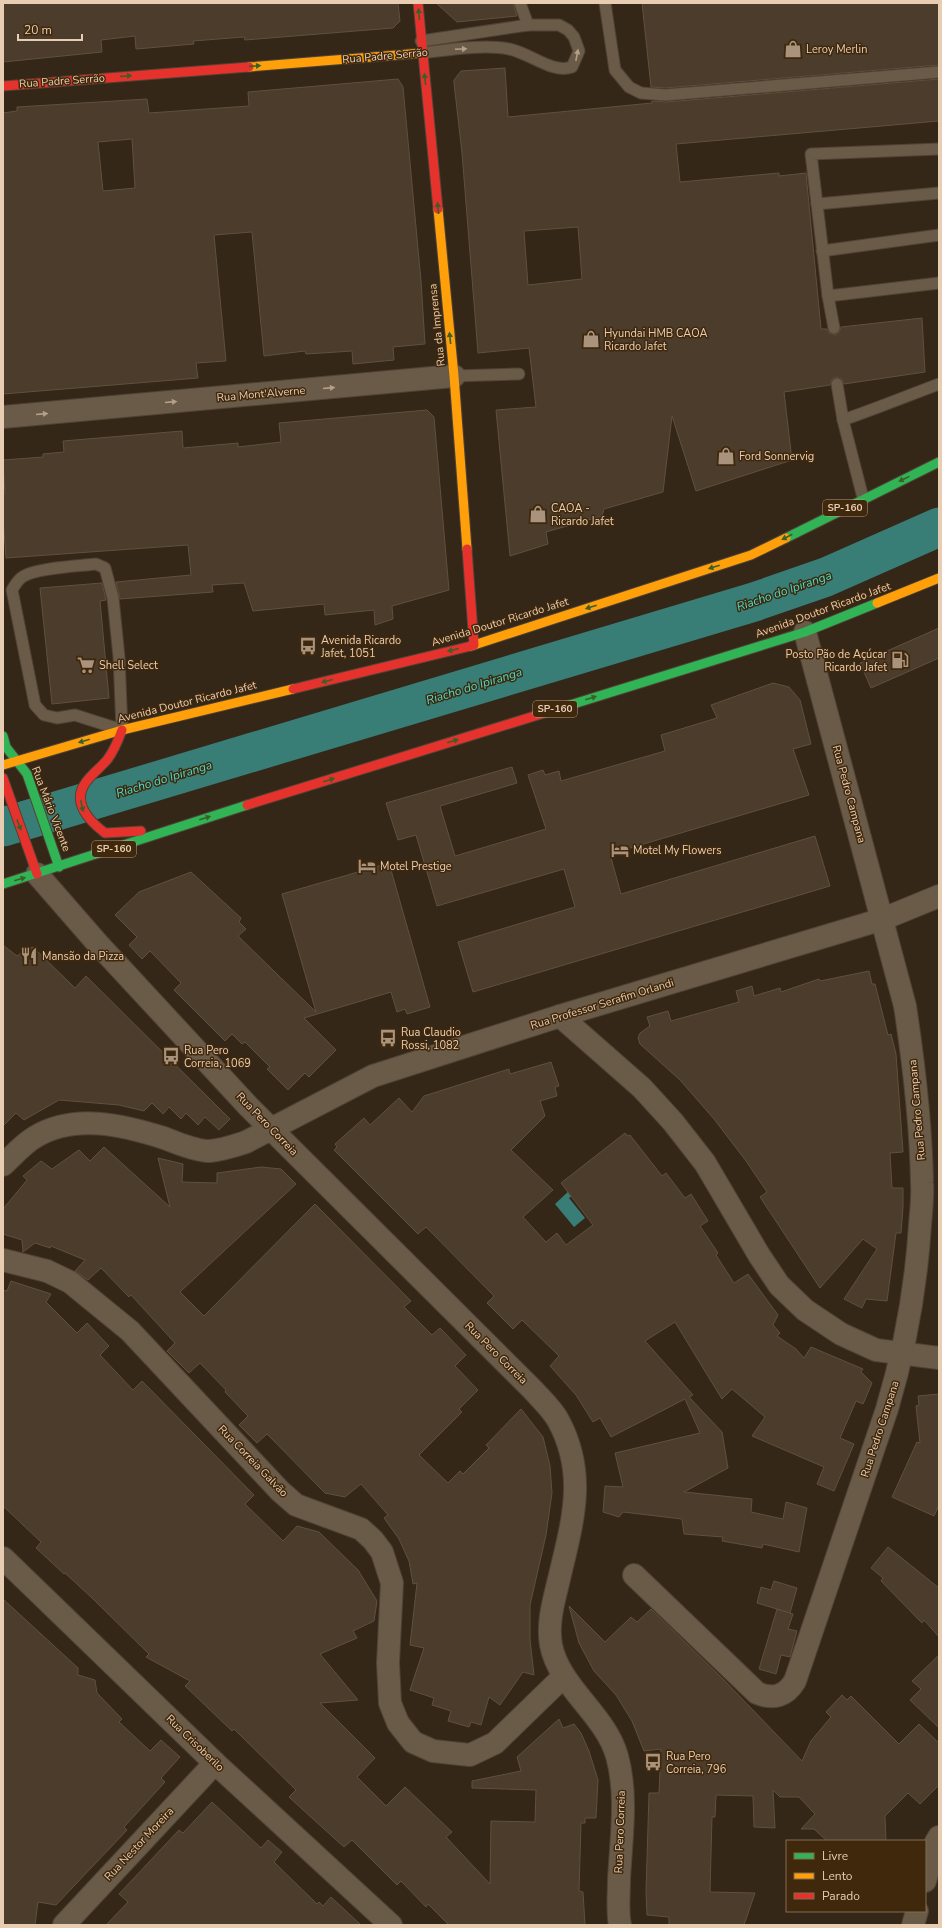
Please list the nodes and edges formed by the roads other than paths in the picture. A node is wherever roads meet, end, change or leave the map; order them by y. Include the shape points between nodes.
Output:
1 (418, 3) edge
2 (520, 3) edge
3 (605, 3) edge
4 (528, 25) junction
5 (421, 41) junction
6 (422, 53) junction
7 (939, 72) edge
8 (3, 86) edge
9 (939, 149) edge
10 (939, 193) edge
11 (817, 204) junction
12 (939, 235) edge
13 (822, 251) junction
14 (939, 283) edge
15 (828, 296) junction
16 (834, 328) dead end
17 (519, 374) dead end
18 (454, 376) junction
19 (837, 384) dead end
20 (939, 384) edge
21 (3, 417) edge
22 (843, 420) junction
23 (939, 462) edge
24 (863, 498) junction
25 (939, 578) edge
26 (805, 632) junction
27 (474, 645) junction
28 (122, 730) junction
29 (3, 736) edge
30 (6, 747) junction
31 (3, 757) edge
32 (18, 760) junction
33 (3, 765) edge
34 (3, 778) edge
35 (168, 830) junction
36 (58, 862) junction
37 (37, 872) junction
38 (3, 884) edge
39 (939, 896) edge
40 (66, 905) junction
41 (883, 919) junction
42 (560, 1016) junction
43 (271, 1128) junction
44 (3, 1165) edge
45 (3, 1260) edge
46 (903, 1354) junction
47 (939, 1358) edge
48 (3, 1558) edge
49 (634, 1575) dead end
50 (564, 1676) junction
51 (215, 1763) junction
52 (939, 1837) edge
53 (926, 1877) edge
54 (917, 1912) edge
55 (384, 1923) edge
56 (64, 1925) edge
57 (620, 1925) edge
58 (913, 1925) edge

5 -> 1 main road, Rua da Imprensa
2 - 4 lane
3 - 7 lane via 615,70 629,87 641,93 665,95
4 - 5 lane, Rua Padre Serrão
6 -> 4 lane, Rua Padre Serrão via 498,47 532,56 557,69 572,67 579,51 568,30 559,25
5 - 6 main road, Rua da Imprensa
8 -> 6 main road, Rua Padre Serrão
18 -> 6 main road, Rua da Imprensa
9 - 11 lane via 811,154
10 - 11 lane
11 - 13 lane
12 - 13 lane
13 - 15 lane
14 - 15 lane
15 - 16 lane
17 - 18 lane, Rua Mont'Alverne
21 -> 18 street, Rua Mont'Alverne
18 - 27 main road, Rua da Imprensa
19 - 22 lane
20 - 22 lane
22 - 24 lane
23 -> 24 main road, Avenida Doutor Ricardo Jafet / SP-160
24 -> 27 main road, Avenida Doutor Ricardo Jafet / SP-160 via 751,555
25 - 26 main road, Avenida Doutor Ricardo Jafet / SP-160
35 -> 26 main road, Avenida Doutor Ricardo Jafet / SP-160
26 - 41 street, Rua Pedro Campana
27 -> 28 main road, Avenida Doutor Ricardo Jafet / SP-160
28 - 28 lane via 75,715 57,718 44,715 35,705 12,590 24,575 96,564 105,568 113,598
28 -> 32 main road, Avenida Doutor Ricardo Jafet / SP-160
28 -> 35 main road via 110,756 84,784 80,793 81,807 87,818 105,833
29 - 30 main road
30 - 31 main road
30 - 32 main road, Rua Mário Vicente
32 - 33 main road, Avenida Doutor Ricardo Jafet / SP-160
32 - 36 main road, Rua Mário Vicente via 27,774
34 -> 37 main road
35 - 36 main road, Avenida Doutor Ricardo Jafet / SP-160
36 - 37 main road, Avenida Doutor Ricardo Jafet / SP-160
36 - 40 street
38 -> 37 main road, Avenida Doutor Ricardo Jafet / SP-160
37 - 40 street, Rua Pero Correia
39 - 41 street, Rua Professor Serafim Orlandi
40 - 43 street, Rua Pero Correia
41 - 42 street, Rua Professor Serafim Orlandi
41 - 46 street, Rua Pedro Campana via 905,1006 914,1064 922,1185 919,1247
42 - 43 street, Rua Professor Serafim Orlandi via 374,1076
42 - 46 street via 642,1088 673,1122 705,1163 779,1284 805,1310 841,1334 876,1350
43 - 44 street, Rua Professor Serafim Orlandi via 246,1142 208,1151 135,1129 95,1123 65,1124 34,1137
43 - 50 street, Rua Pero Correia via 533,1390 558,1419 570,1448 575,1482 575,1512 551,1613 552,1645
45 - 50 street, Rua Correia Galvão via 47,1271 70,1282 130,1331 280,1491 296,1504 361,1529 373,1540 382,1552 392,1583 388,1663 390,1703 398,1723 413,1742 433,1751 470,1755 495,1743
46 - 47 street
46 - 49 street, Rua Pedro Campana via 887,1409 795,1681 786,1692 771,1697 757,1693
48 - 51 street, Rua Crisoberilo
50 - 57 street, Rua Pero Correia via 599,1721 617,1756 623,1791 618,1898
51 - 55 street, Rua Crisoberilo
51 - 56 street, Rua Nestor Moreira
52 - 53 street
54 - 58 street

